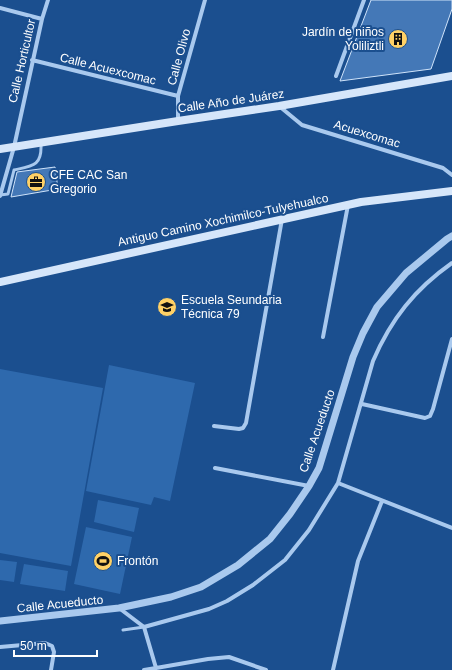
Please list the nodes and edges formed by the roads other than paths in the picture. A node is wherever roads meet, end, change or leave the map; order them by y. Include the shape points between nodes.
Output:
1 (48, 0) edge
2 (205, 0) edge
3 (364, 0) edge
4 (0, 8) edge
5 (42, 19) junction
6 (32, 60) junction
7 (336, 76) dead end
8 (452, 76) edge
9 (178, 96) junction
10 (279, 106) junction
11 (178, 121) junction
12 (41, 142) junction
13 (14, 147) junction
14 (0, 149) edge
15 (452, 176) edge
16 (452, 191) edge
17 (0, 196) edge
18 (348, 204) junction
19 (282, 219) junction
20 (452, 236) edge
21 (452, 263) edge
22 (0, 282) edge
23 (323, 337) dead end
24 (452, 339) edge
25 (362, 404) junction
26 (214, 426) dead end
27 (215, 468) dead end
28 (338, 483) junction
29 (309, 486) junction
30 (382, 501) junction
31 (452, 528) edge
32 (119, 608) junction
33 (0, 621) edge
34 (144, 627) junction
35 (123, 630) dead end
36 (0, 647) edge
37 (156, 668) junction
38 (51, 670) edge
39 (144, 670) edge
40 (266, 670) edge
41 (333, 670) edge

1 - 5 street, Calle Horticultor
2 - 9 street, Calle Olivo
3 - 7 street
4 - 5 street
5 - 6 street, Calle Horticultor
6 - 9 street, Calle Acuexcomac
6 - 13 street, Calle Horticultor
8 - 10 main road, Calle Año de Juárez
9 - 11 street, Calle Olivo
10 - 11 main road, Calle Año de Juárez
10 - 15 street, Acuexcomac via 302,125 443,168
11 - 12 main road, Calle Año de Juárez
12 - 13 main road, Calle Año de Juárez
12 - 17 lane via 42,154 39,161 35,165 14,170 8,194
13 - 14 main road, Calle Año de Juárez
13 - 17 street, Calle Horticultor
16 - 18 main road, Antiguo Camino Xochimilco-Tulyehualco
18 - 19 main road, Antiguo Camino Xochimilco-Tulyehualco
18 - 23 street
19 - 22 main road, Antiguo Camino Xochimilco-Tulyehualco
19 - 26 street via 246,423 239,429
20 - 29 street, Calle Acueducto via 406,273 377,308 353,357 319,468
21 - 25 street via 413,296 391,325 373,360
24 - 25 street via 430,416 425,418
25 - 28 street
27 - 29 street
28 - 30 street
28 - 34 street via 309,530 285,560 253,585 209,609
29 - 32 street, Calle Acueducto via 270,539 238,565 201,587
30 - 31 street
30 - 41 street via 358,561
32 - 33 street, Calle Acueducto
32 - 34 street
34 - 35 lane
34 - 37 street
36 - 38 street via 45,643 52,646 54,652
37 - 39 street
37 - 40 street via 229,657

